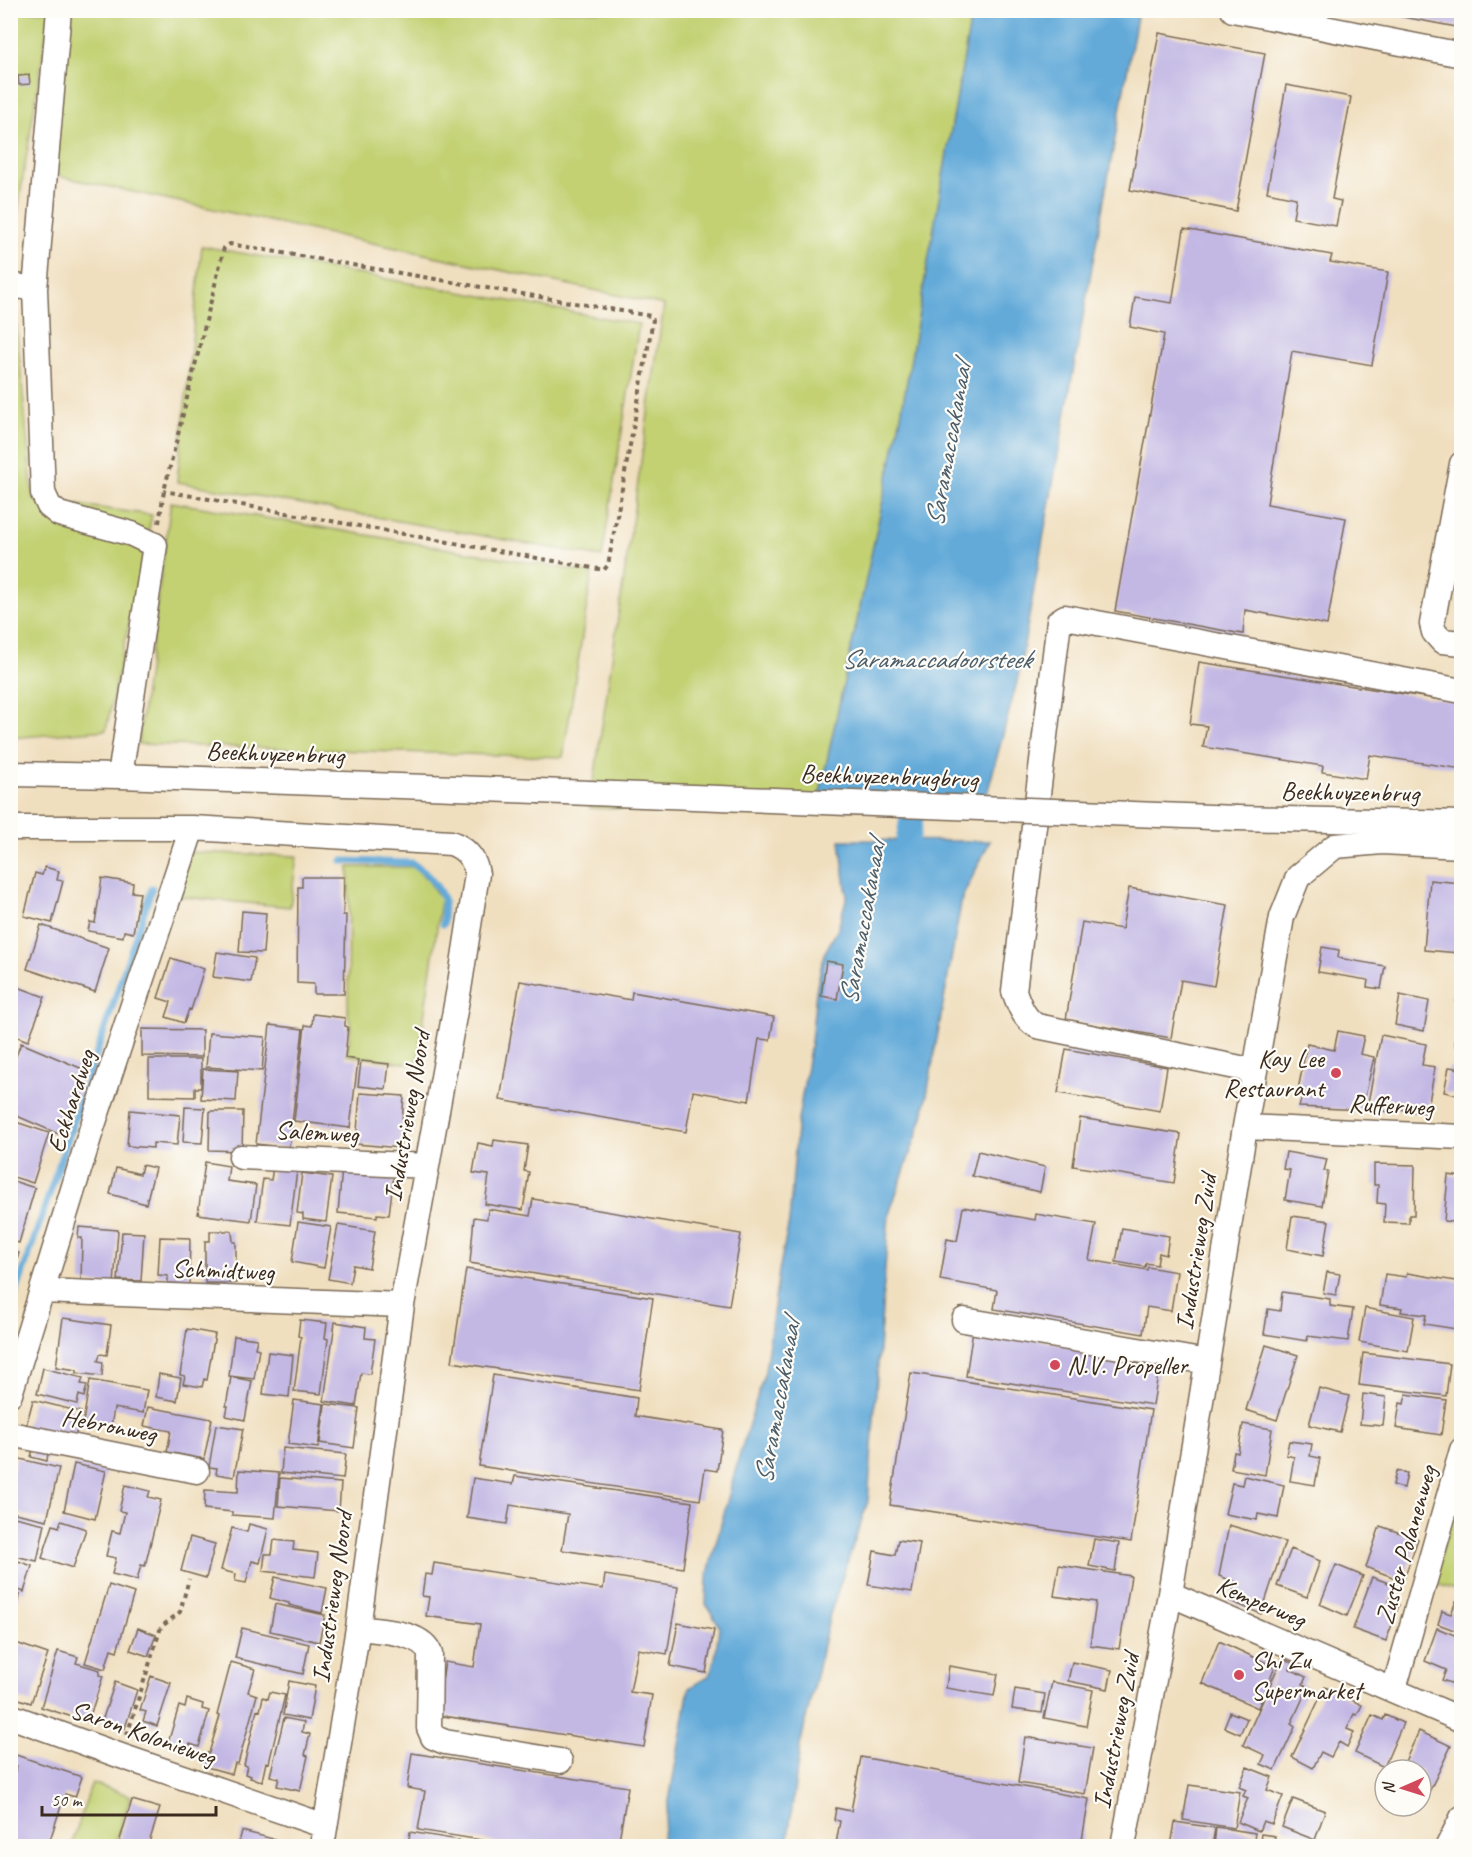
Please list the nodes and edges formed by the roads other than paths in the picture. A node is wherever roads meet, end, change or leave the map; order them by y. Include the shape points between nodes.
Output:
1 (59, 10) edge
2 (1233, 10) edge
3 (1275, 15) edge
4 (1461, 55) edge
5 (10, 285) edge
6 (35, 290) junction
7 (1461, 464) edge
8 (1461, 643) edge
9 (1461, 691) edge
10 (10, 774) edge
11 (120, 776) junction
12 (538, 791) joint
13 (1238, 818) joint
14 (1461, 823) edge
15 (10, 828) edge
16 (192, 828) junction
17 (1461, 846) edge
18 (1255, 1071) junction
19 (1245, 1127) junction
20 (1461, 1137) edge
21 (241, 1157) dead end
22 (427, 1166) junction
23 (42, 1291) junction
24 (402, 1305) junction
25 (964, 1320) dead end
26 (1207, 1362) junction
27 (10, 1394) edge
28 (10, 1434) edge
29 (1460, 1461) edge
30 (197, 1471) dead end
31 (1170, 1594) junction
32 (358, 1628) junction
33 (1394, 1689) junction
34 (10, 1716) edge
35 (1461, 1720) edge
36 (560, 1761) dead end
37 (1461, 1818) edge
38 (324, 1836) edge
39 (1123, 1846) edge
40 (1448, 1846) edge

1 - 6 street
2 - 3 street
3 - 4 street
5 - 6 street
6 - 11 street via 45,501 59,514 132,534 155,545
7 - 8 street via 1432,624 1442,641
9 - 18 street via 1065,617 1059,621 1014,991 1018,1003 1026,1018 1037,1026
10 - 11 street, Beekhuyzenbrug
11 - 12 street, Beekhuyzenbrug
12 - 13 street, Beekhuyzenbrugbrug, bridge
13 - 14 street, Beekhuyzenbrug
15 - 16 street, Industrieweg Noord
16 - 22 street, Industrieweg Noord via 451,843 471,858 477,874
16 - 23 street, Eckhardweg
17 - 18 street, Industrieweg Zuid via 1382,842 1335,846 1298,877 1282,918
18 - 19 street, Industrieweg Zuid
19 - 20 street, Rufferweg
19 - 26 street, Industrieweg Zuid
21 - 22 street, Salemweg
22 - 24 street, Industrieweg Noord
23 - 24 street, Schmidtweg
23 - 27 street, Eckhardweg
24 - 32 street, Industrieweg Noord
25 - 26 street
26 - 31 street, Industrieweg Zuid
28 - 30 street, Hebronweg
29 - 33 street, Zuster Polanenweg
31 - 33 street, Kemperweg
31 - 39 street, Industrieweg Zuid
32 - 36 street via 411,1636 428,1648 429,1728 433,1737
32 - 38 street, Industrieweg Noord
33 - 35 street, Kemperweg
34 - 38 street, Saron Kolonieweg
37 - 40 street

